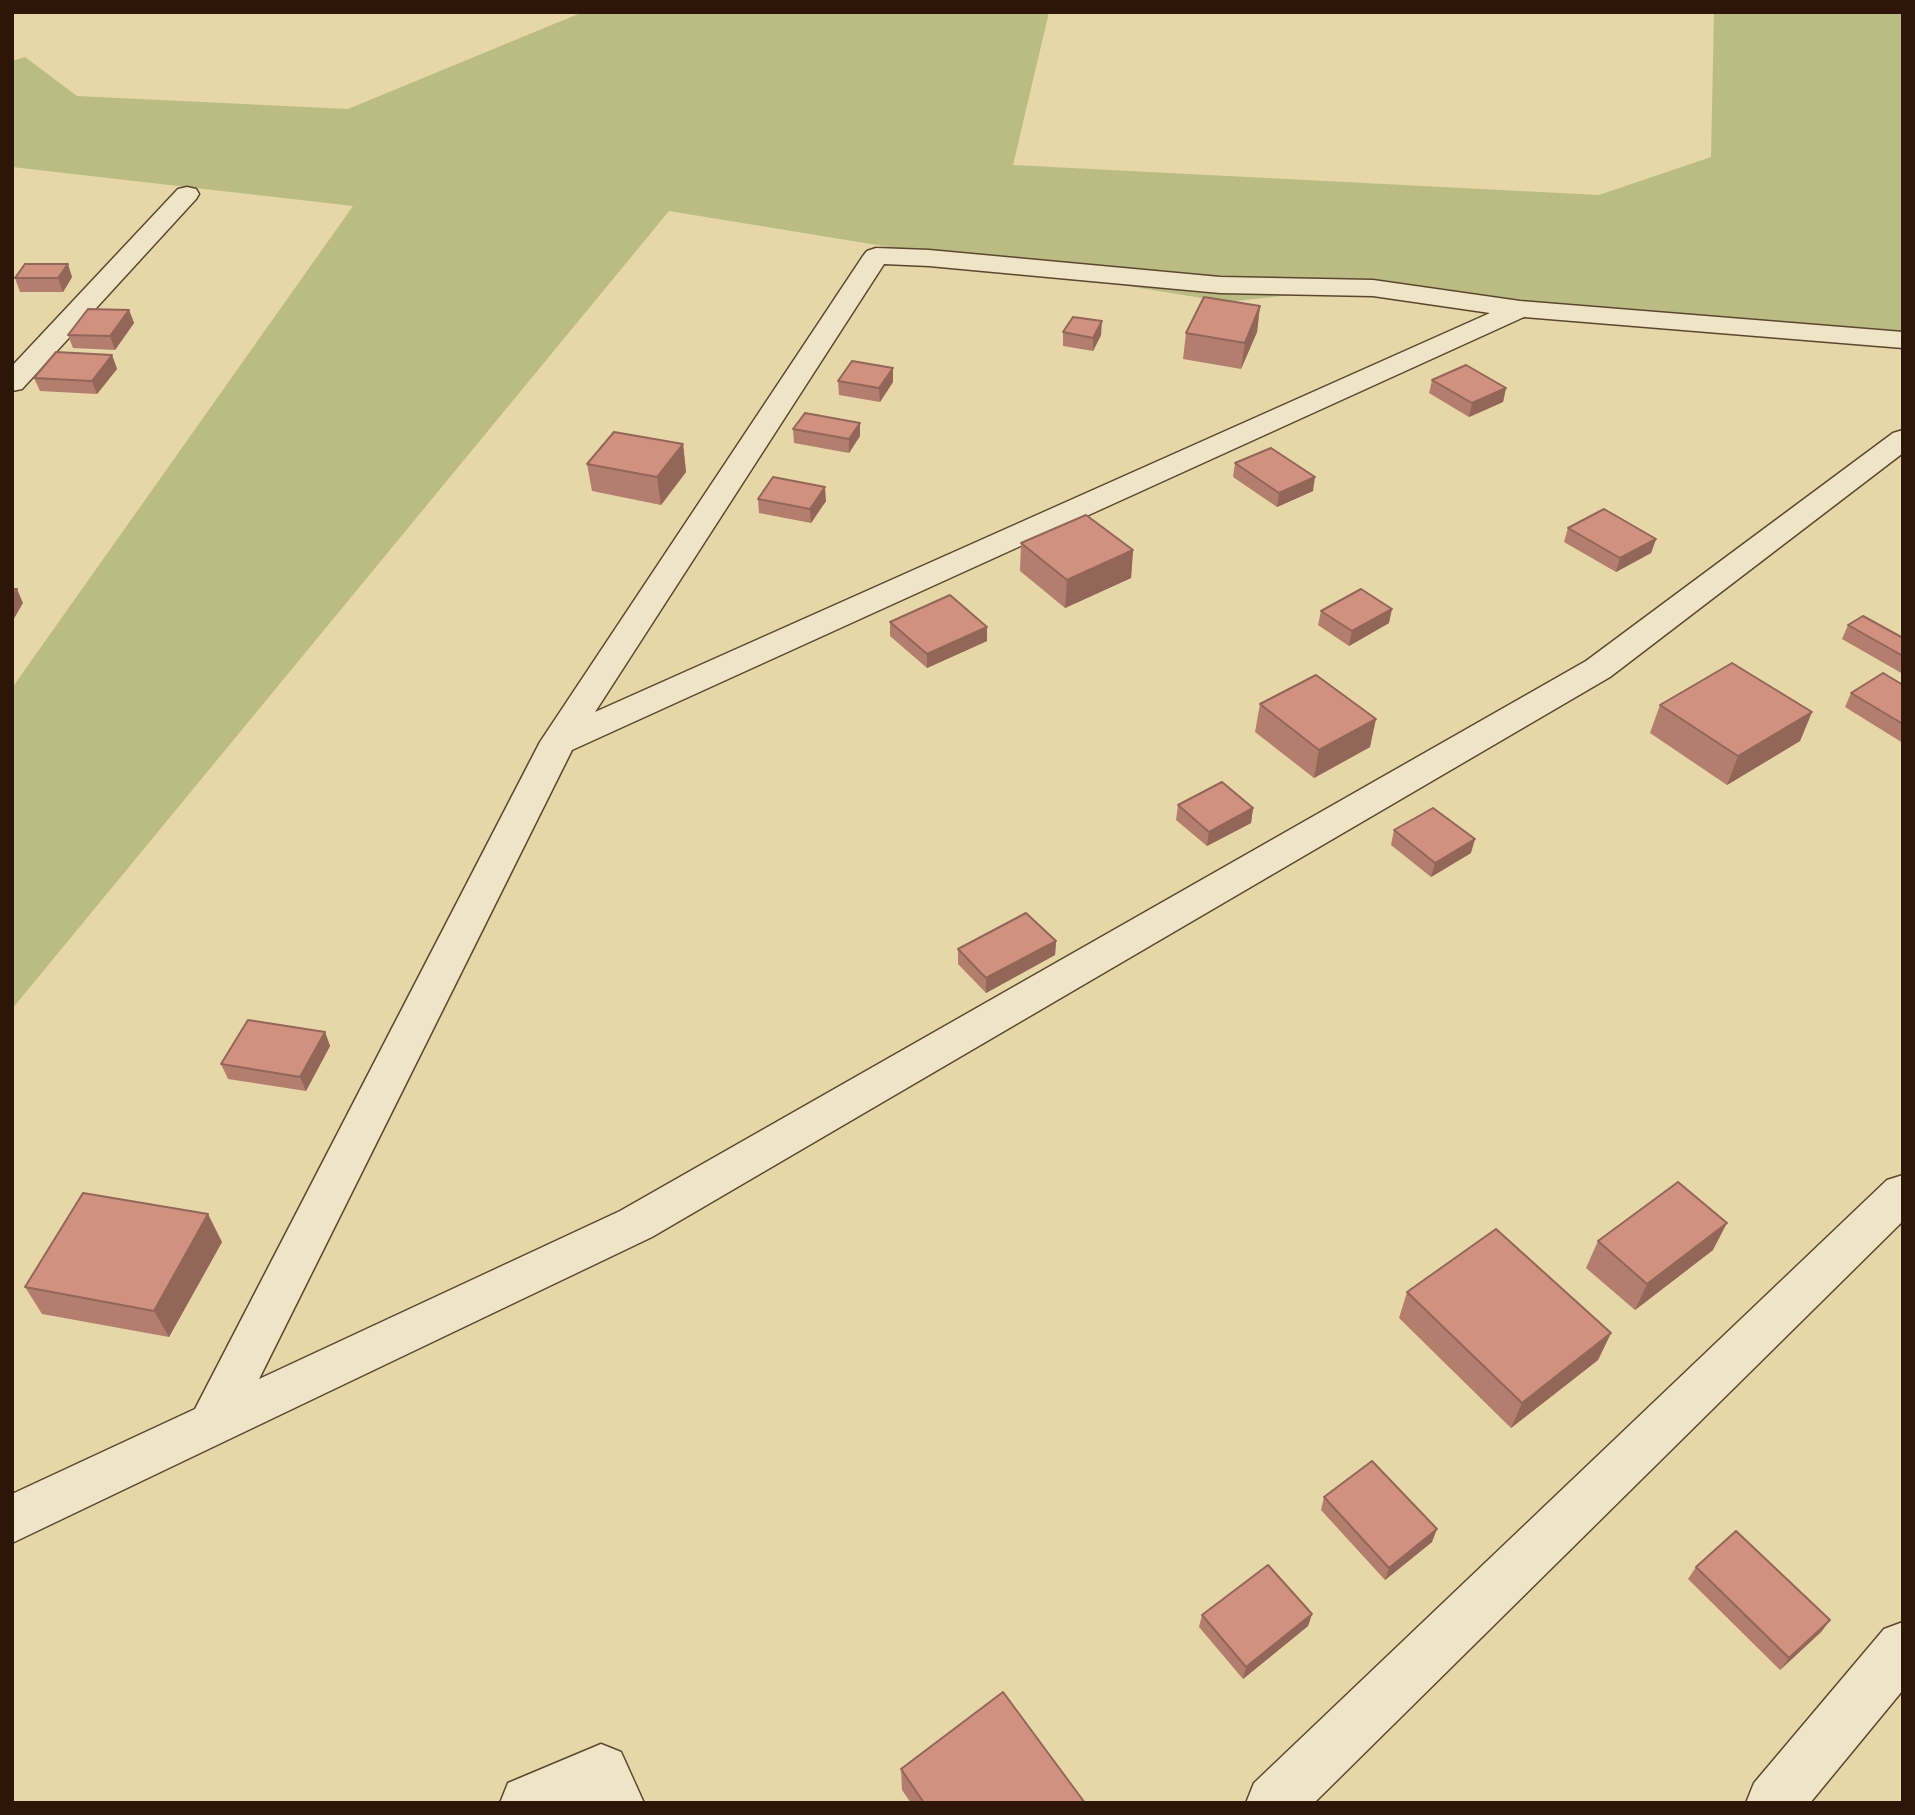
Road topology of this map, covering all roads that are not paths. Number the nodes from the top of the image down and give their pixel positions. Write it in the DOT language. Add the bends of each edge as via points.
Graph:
graph roads {
  1 [pos="187,194"];
  2 [pos="1520,309"];
  3 [pos="1903,340"];
  4 [pos="12,383"];
  5 [pos="1903,439"];
  6 [pos="558,742"];
  7 [pos="1903,1193"];
  8 [pos="211,1426"];
  9 [pos="12,1519"];
  10 [pos="1903,1648"];
  11 [pos="528,1803"];
  12 [pos="616,1803"];
  13 [pos="1273,1803"];
  14 [pos="1774,1803"];
  1 -- 4 [label="street"];
  2 -- 3 [label="street"];
  2 -- 6 [label="street"];
  2 -- 6 [label="street" via="1373,288 1220,285 876,256"];
  5 -- 8 [label="street" via="1598,669 636,1224"];
  6 -- 8 [label="street"];
  7 -- 13 [label="street"];
  8 -- 9 [label="street"];
  10 -- 14 [label="street"];
  11 -- 12 [label="street" via="601,1772"];
}
